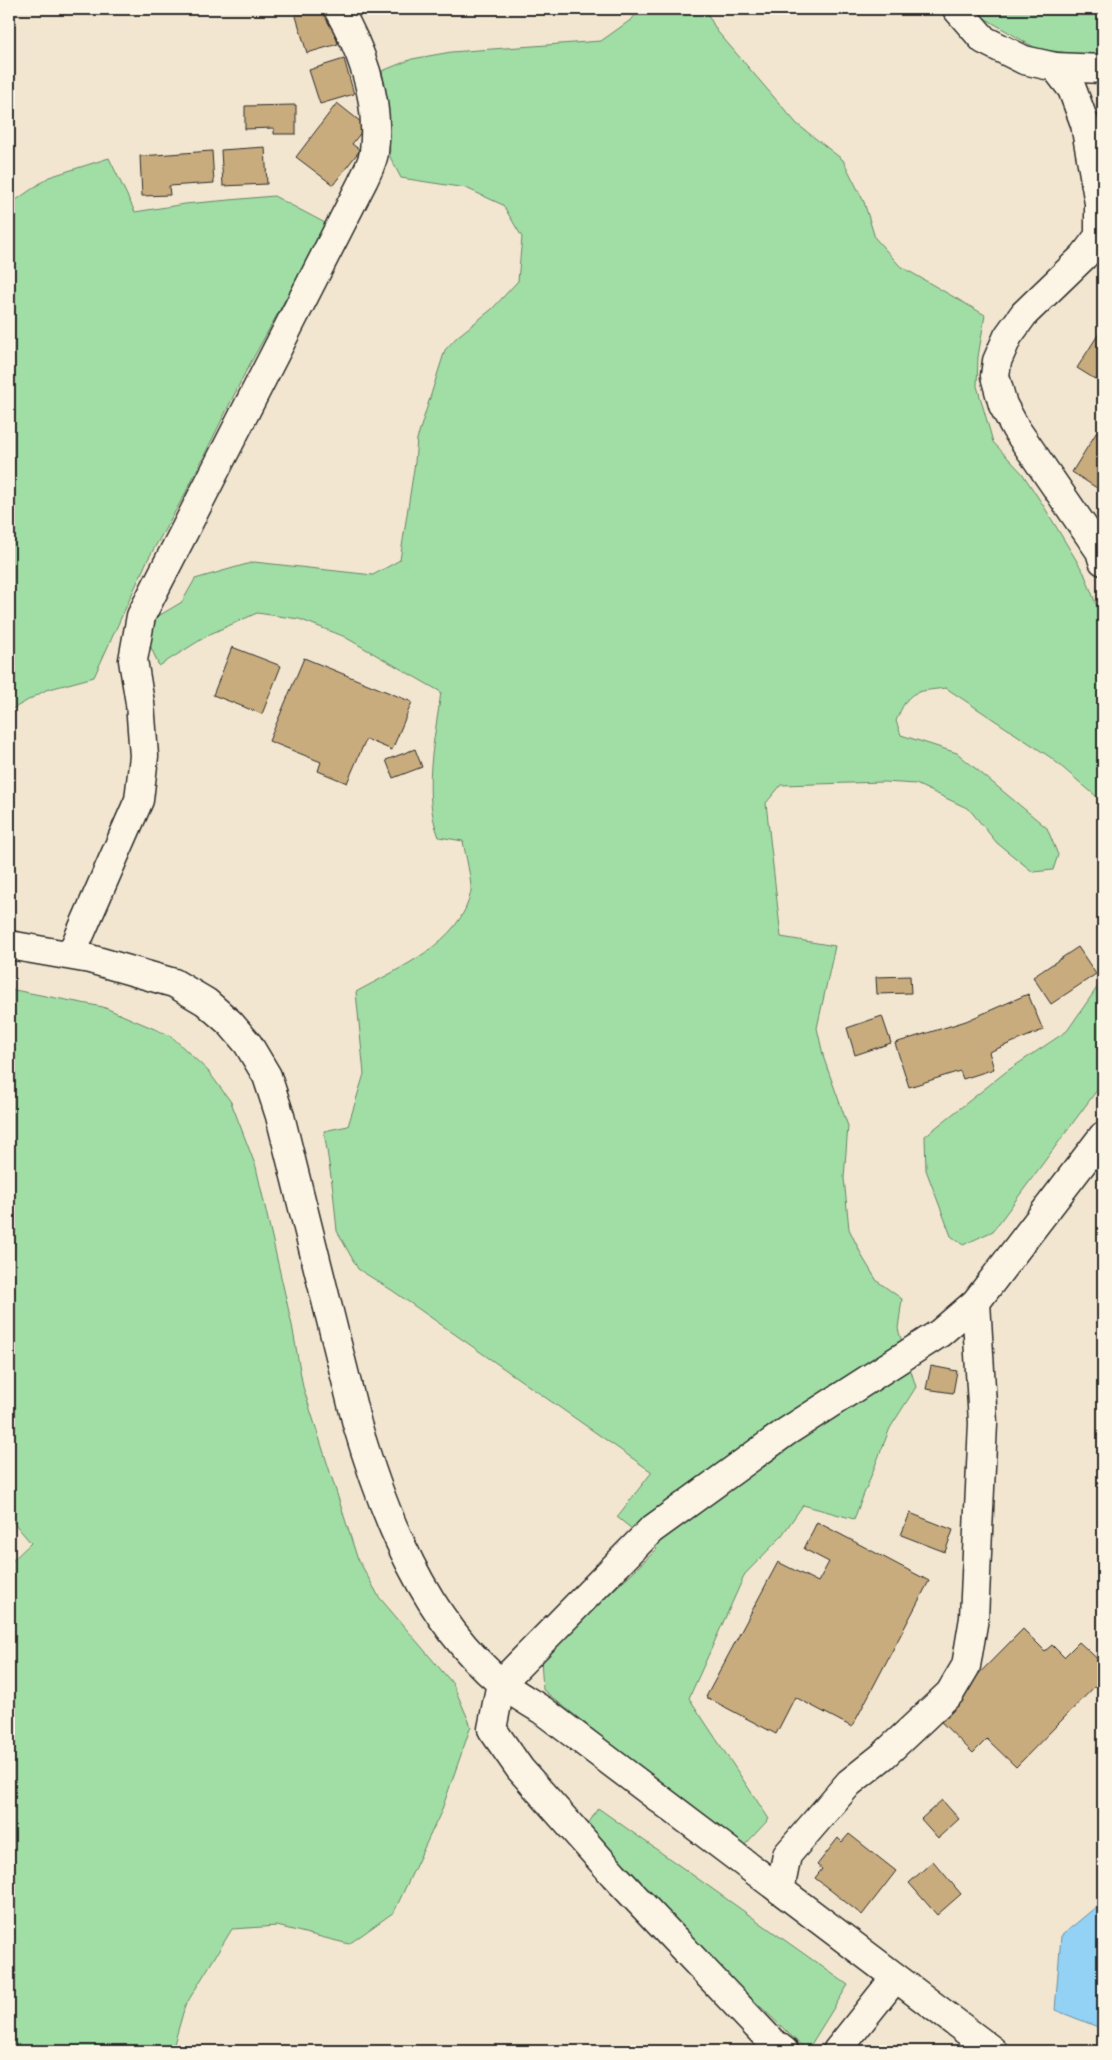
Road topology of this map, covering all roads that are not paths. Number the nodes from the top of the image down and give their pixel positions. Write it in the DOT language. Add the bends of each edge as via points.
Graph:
graph roads {
  1 [pos="338,9"];
  2 [pos="957,9"];
  3 [pos="1055,68"];
  4 [pos="1103,69"];
  5 [pos="1103,561"];
  6 [pos="9,945"];
  7 [pos="71,955"];
  8 [pos="1103,1136"];
  9 [pos="976,1302"];
  10 [pos="501,1683"];
  11 [pos="780,1890"];
  12 [pos="895,1978"];
  13 [pos="784,2051"];
  14 [pos="837,2051"];
  15 [pos="993,2051"];
  1 -- 7 [label="street" via="367,72 374,112 374,154 141,616 133,660 144,756 139,800"];
  2 -- 3 [label="street" via="984,40 1024,60"];
  3 -- 4 [label="street"];
  3 -- 5 [label="street" via="1072,89 1085,124 1099,203 1099,236 1084,256 1024,314 1008,336 997,361 995,376 1003,405 1016,429"];
  6 -- 7 [label="street"];
  7 -- 10 [label="street" via="174,983 206,1002 248,1044 267,1076 372,1472 417,1576 458,1640"];
  8 -- 9 [label="street"];
  9 -- 10 [label="street" via="940,1333 786,1432 652,1530"];
  9 -- 11 [label="street" via="983,1423 974,1618 966,1666 950,1693 850,1783 787,1855"];
  10 -- 11 [label="street" via="542,1710"];
  10 -- 13 [label="street" via="492,1729 520,1769 614,1876 771,2042"];
  11 -- 12 [label="street"];
  12 -- 14 [label="street"];
  12 -- 15 [label="street"];
}
